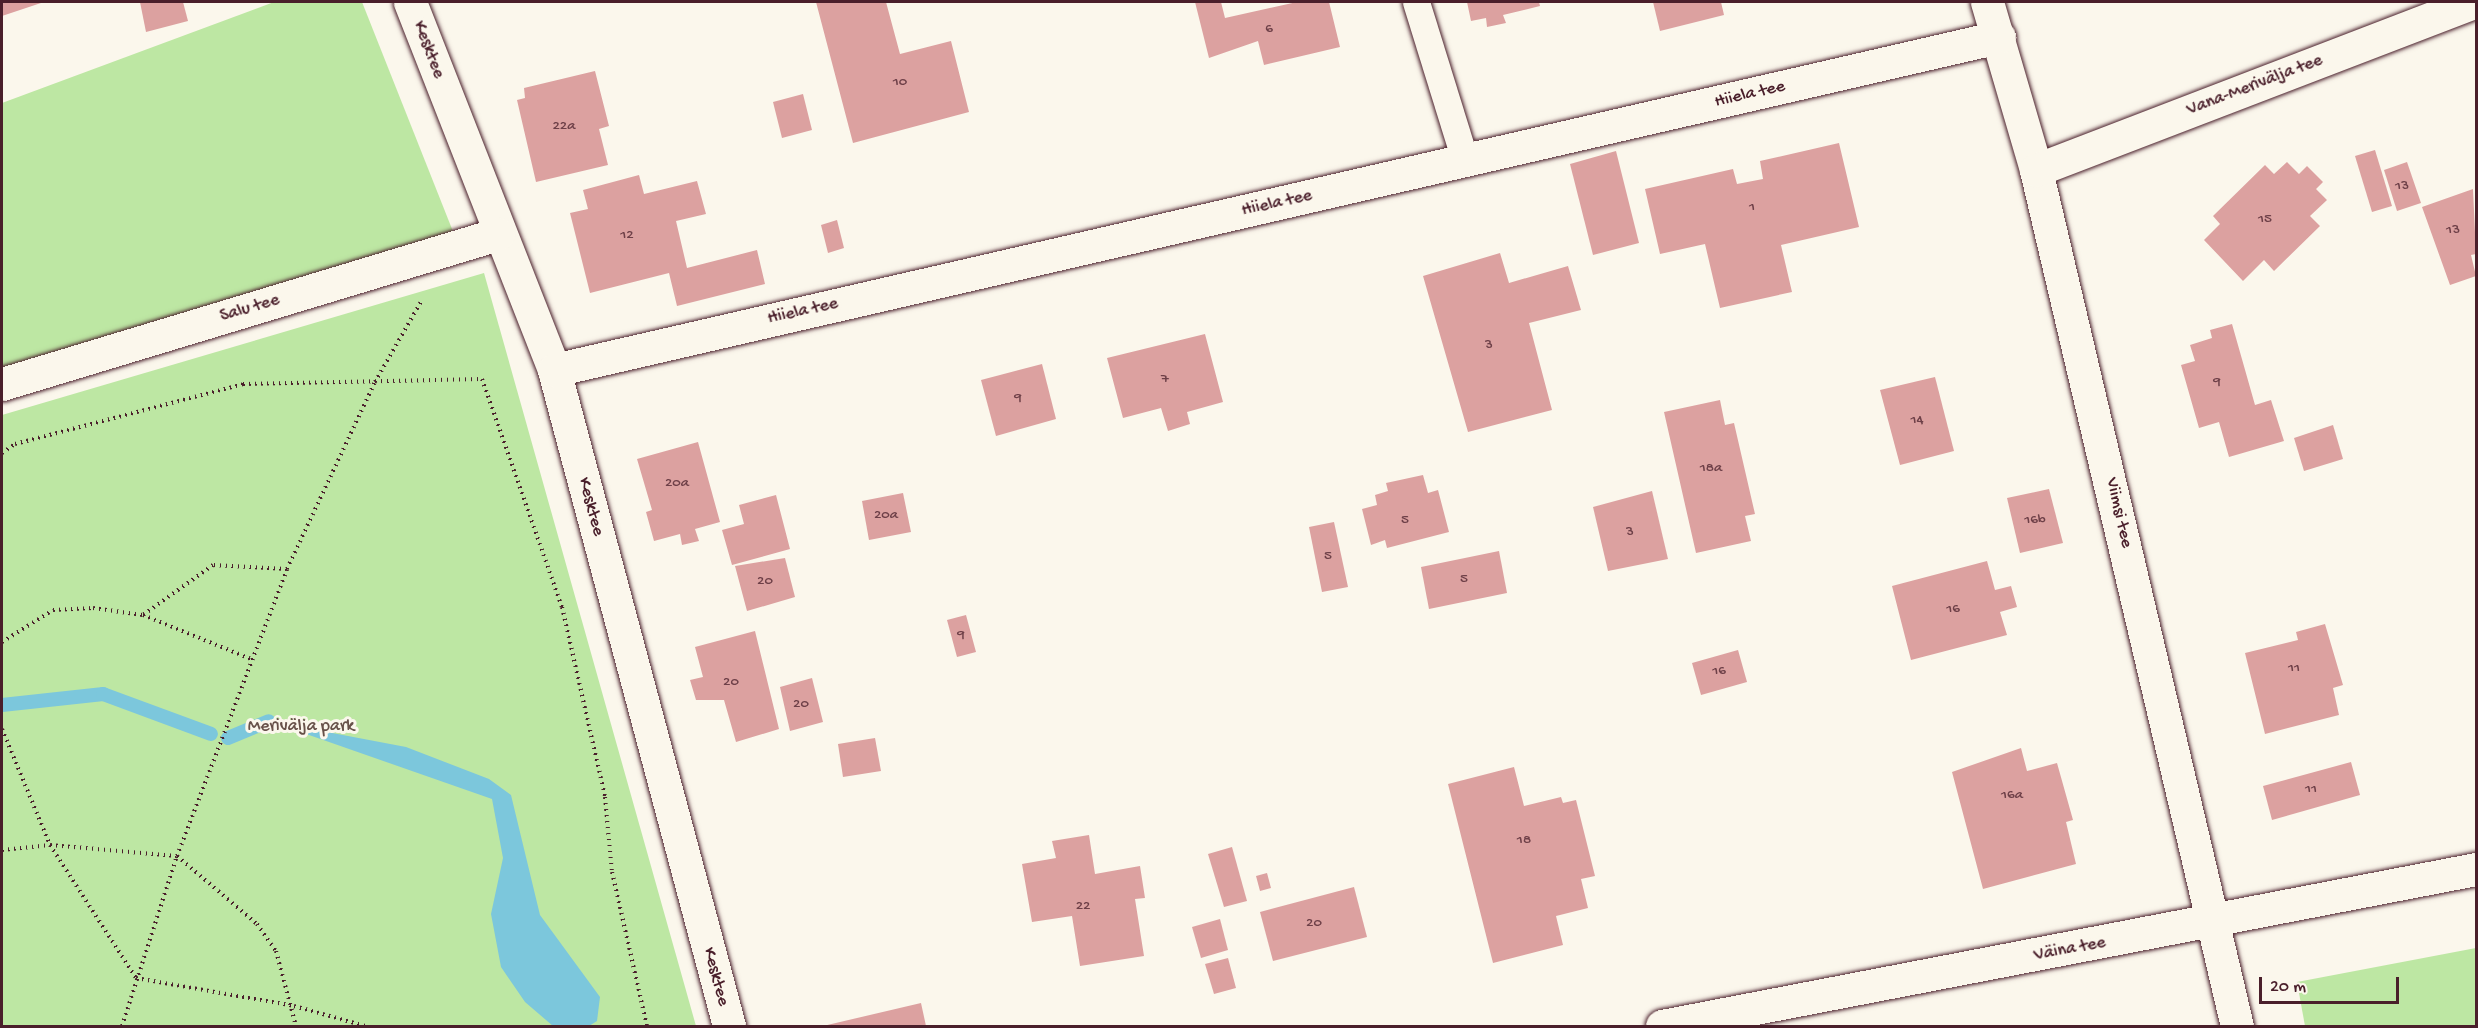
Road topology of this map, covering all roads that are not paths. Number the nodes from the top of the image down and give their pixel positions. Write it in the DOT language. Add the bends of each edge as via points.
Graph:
graph roads {
  1 [pos="410,2"];
  2 [pos="1416,2"];
  3 [pos="1987,2"];
  4 [pos="2474,2"];
  5 [pos="1999,38"];
  6 [pos="1465,160"];
  7 [pos="2036,170"];
  8 [pos="498,234"];
  9 [pos="554,370"];
  10 [pos="2,384"];
  11 [pos="2476,869"];
  12 [pos="2215,922"];
  13 [pos="729,1026"];
  14 [pos="1662,1026"];
  15 [pos="2237,1026"];
  1 -- 8 [label="street, Kesktee"];
  2 -- 6 [label="lane"];
  3 -- 5 [label="street, Viimsi tee"];
  4 -- 7 [label="street, Vana-Merivälja tee"];
  5 -- 6 [label="street, Hiiela tee"];
  5 -- 7 [label="street, Viimsi tee"];
  6 -- 9 [label="street, Hiiela tee"];
  7 -- 12 [label="street, Viimsi tee"];
  8 -- 9 [label="street, Kesktee"];
  8 -- 10 [label="street, Salu tee"];
  9 -- 13 [label="street, Kesktee"];
  11 -- 12 [label="street, Väina tee"];
  12 -- 14 [label="street, Väina tee"];
  12 -- 15 [label="street, Viimsi tee"];
}
